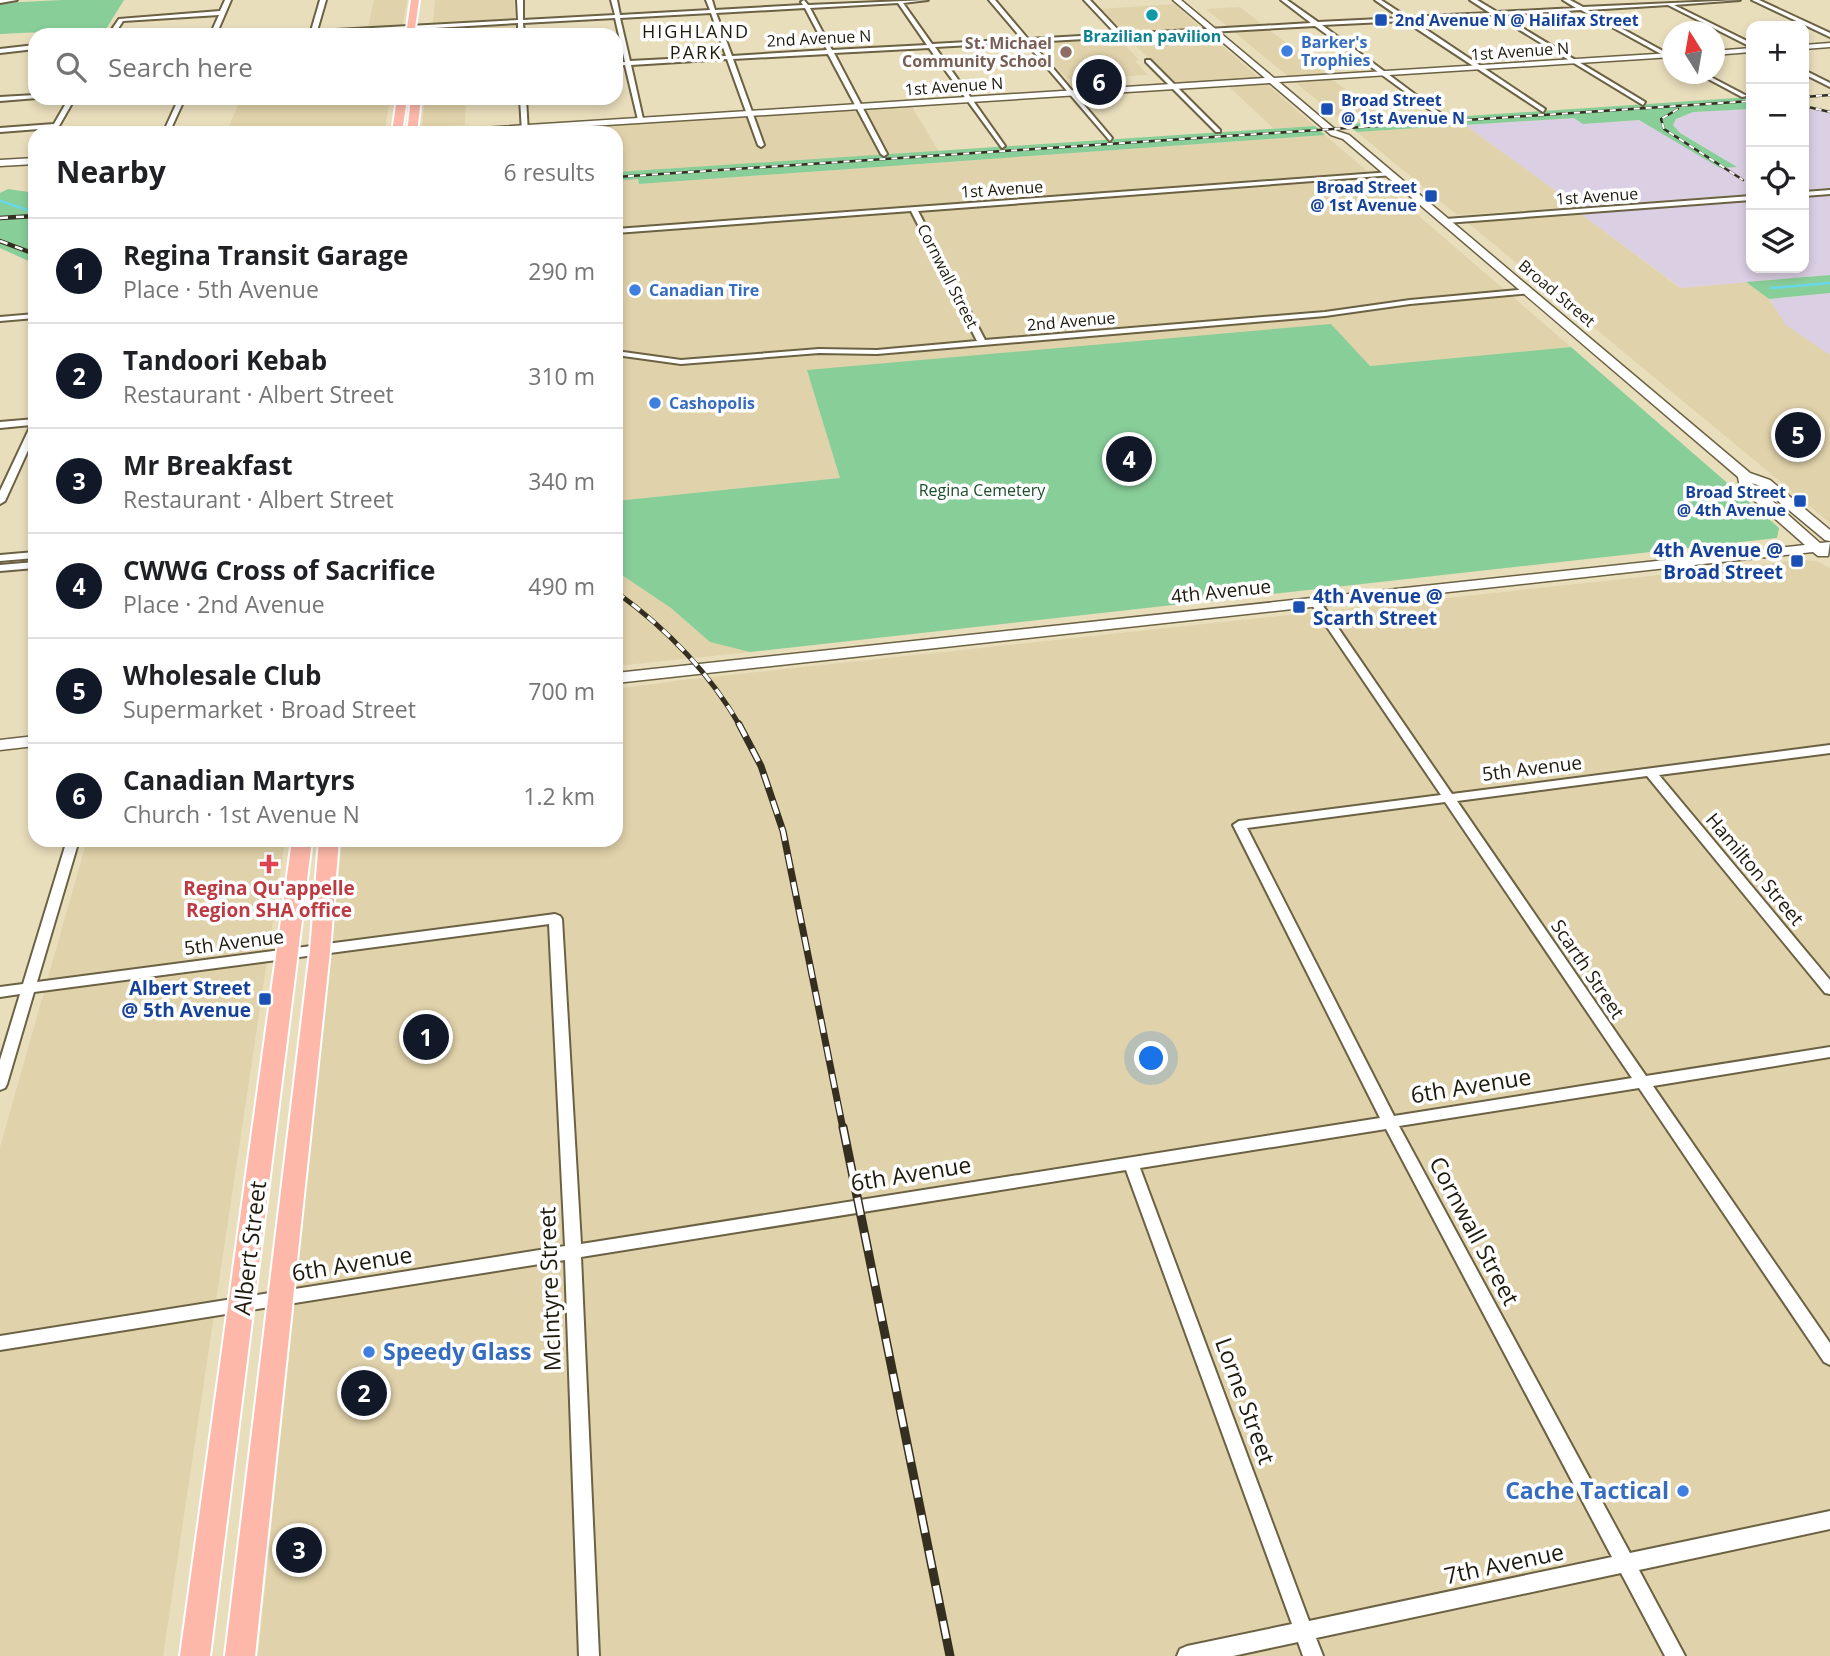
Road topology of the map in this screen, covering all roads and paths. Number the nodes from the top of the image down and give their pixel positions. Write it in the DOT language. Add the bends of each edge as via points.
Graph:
graph roads {
  1 [pos="14,0"];
  2 [pos="228,0"];
  3 [pos="323,0"];
  4 [pos="415,0"];
  5 [pos="520,0"];
  6 [pos="614,0"];
  7 [pos="709,0"];
  8 [pos="925,0"];
  9 [pos="992,0"];
  10 [pos="1087,0"];
  11 [pos="1177,0"];
  12 [pos="1190,0"];
  13 [pos="1284,0"];
  14 [pos="1378,0"];
  15 [pos="1473,0"];
  16 [pos="1566,0"];
  17 [pos="1661,0"];
  18 [pos="1737,0"];
  19 [pos="1755,0"];
  20 [pos="0,1"];
  21 [pos="899,1"];
  22 [pos="805,3"];
  23 [pos="1668,4"];
  24 [pos="1582,9"];
  25 [pos="714,11"];
  26 [pos="221,13"];
  27 [pos="1496,14"];
  28 [pos="618,16"];
  29 [pos="1407,19"];
  30 [pos="121,20"];
  31 [pos="521,21"];
  32 [pos="1317,24"];
  33 [pos="424,27"];
  34 [pos="116,28"];
  35 [pos="216,28"];
  36 [pos="315,28"];
  37 [pos="410,28"];
  38 [pos="521,28"];
  39 [pos="620,28"];
  40 [pos="1225,29"];
  41 [pos="1212,30"];
  42 [pos="1120,35"];
  43 [pos="1830,35"];
  44 [pos="623,40"];
  45 [pos="1026,41"];
  46 [pos="1746,43"];
  47 [pos="930,46"];
  48 [pos="1830,46"];
  49 [pos="1809,47"];
  50 [pos="28,48"];
  51 [pos="1746,50"];
  52 [pos="0,51"];
  53 [pos="1662,51"];
  54 [pos="829,52"];
  55 [pos="1725,52"];
  56 [pos="1662,56"];
  57 [pos="731,58"];
  58 [pos="1148,61"];
  59 [pos="1574,61"];
  60 [pos="623,64"];
  61 [pos="628,64"];
  62 [pos="1480,67"];
  63 [pos="1383,73"];
  64 [pos="1809,74"];
  65 [pos="1284,79"];
  66 [pos="1271,80"];
  67 [pos="1721,84"];
  68 [pos="1830,85"];
  69 [pos="1174,86"];
  70 [pos="1071,93"];
  71 [pos="1744,96"];
  72 [pos="28,97"];
  73 [pos="0,99"];
  74 [pos="967,99"];
  75 [pos="1643,103"];
  76 [pos="68,105"];
  77 [pos="179,105"];
  78 [pos="401,105"];
  79 [pos="415,105"];
  80 [pos="523,105"];
  81 [pos="858,106"];
  82 [pos="1544,110"];
  83 [pos="750,113"];
  84 [pos="1441,116"];
  85 [pos="640,119"];
  86 [pos="55,126"];
  87 [pos="169,126"];
  88 [pos="399,126"];
  89 [pos="413,126"];
  90 [pos="524,126"];
  91 [pos="566,126"];
  92 [pos="0,130"];
  93 [pos="28,130"];
  94 [pos="1218,131"];
  95 [pos="1346,136"];
  96 [pos="1110,139"];
  97 [pos="761,145"];
  98 [pos="1002,146"];
  99 [pos="884,154"];
  100 [pos="28,161"];
  101 [pos="0,163"];
  102 [pos="1391,174"];
  103 [pos="1830,192"];
  104 [pos="1809,194"];
  105 [pos="1746,198"];
  106 [pos="914,210"];
  107 [pos="1446,221"];
  108 [pos="623,231"];
  109 [pos="1528,291"];
  110 [pos="28,316"];
  111 [pos="0,318"];
  112 [pos="982,342"];
  113 [pos="623,354"];
  114 [pos="28,423"];
  115 [pos="0,425"];
  116 [pos="28,439"];
  117 [pos="1745,477"];
  118 [pos="0,501"];
  119 [pos="1830,537"];
  120 [pos="1824,547"];
  121 [pos="28,556"];
  122 [pos="0,558"];
  123 [pos="1830,559"];
  124 [pos="28,566"];
  125 [pos="0,568"];
  126 [pos="1315,601"];
  127 [pos="623,677"];
  128 [pos="28,742"];
  129 [pos="0,745"];
  130 [pos="1830,749"];
  131 [pos="1651,773"];
  132 [pos="1450,798"];
  133 [pos="1239,825"];
  134 [pos="71,847"];
  135 [pos="301,847"];
  136 [pos="329,847"];
  137 [pos="555,919"];
  138 [pos="320,951"];
  139 [pos="288,955"];
  140 [pos="28,989"];
  141 [pos="1830,989"];
  142 [pos="0,992"];
  143 [pos="1830,1052"];
  144 [pos="1640,1082"];
  145 [pos="0,1084"];
  146 [pos="1389,1122"];
  147 [pos="1131,1163"];
  148 [pos="573,1252"];
  149 [pos="280,1298"];
  150 [pos="243,1304"];
  151 [pos="0,1343"];
  152 [pos="1830,1357"];
  153 [pos="1830,1520"];
  154 [pos="1626,1563"];
  155 [pos="1304,1631"];
  156 [pos="195,1656"];
  157 [pos="240,1656"];
  158 [pos="589,1656"];
  159 [pos="1187,1656"];
  160 [pos="1313,1656"];
  161 [pos="1675,1656"];
  1 -- 20 [label="street"];
  2 -- 26 [label="street"];
  3 -- 36 [label="street"];
  4 -- 37 [label="main road"];
  5 -- 31 [label="street"];
  6 -- 28 [label="street"];
  7 -- 25 [label="street"];
  8 -- 21 [label="street"];
  9 -- 45 [label="street"];
  10 -- 42 [label="street"];
  11 -- 41 [label="main road, Broad Street"];
  12 -- 40 [label="main road, Broad Street"];
  13 -- 32 [label="street"];
  14 -- 29 [label="street"];
  15 -- 27 [label="street"];
  16 -- 24 [label="street"];
  17 -- 23 [label="street"];
  18 -- 23 [label="street, 2nd Avenue N"];
  19 -- 43 [label="street"];
  21 -- 22 [label="street"];
  21 -- 47 [label="street"];
  22 -- 25 [label="street"];
  22 -- 54 [label="street"];
  23 -- 24 [label="street, 2nd Avenue N"];
  23 -- 46 [label="street"];
  24 -- 27 [label="street, 2nd Avenue N"];
  24 -- 53 [label="street"];
  25 -- 28 [label="street"];
  25 -- 57 [label="street"];
  26 -- 30 [label="street"];
  26 -- 35 [label="street"];
  27 -- 29 [label="street, 2nd Avenue N"];
  27 -- 59 [label="street"];
  28 -- 31 [label="street"];
  28 -- 39 [label="street"];
  29 -- 32 [label="street, 2nd Avenue N"];
  29 -- 62 [label="street"];
  30 -- 34 [label="street"];
  31 -- 33 [label="street"];
  31 -- 38 [label="street"];
  32 -- 40 [label="street, 2nd Avenue N"];
  32 -- 63 [label="street"];
  40 -- 41 [label="street, 2nd Avenue N"];
  40 -- 65 [label="main road, Broad Street"];
  41 -- 42 [label="street, 2nd Avenue N"];
  41 -- 66 [label="main road, Broad Street"];
  42 -- 45 [label="street, 2nd Avenue N"];
  44 -- 61 [label="street"];
  45 -- 47 [label="street, 2nd Avenue N"];
  45 -- 70 [label="street"];
  47 -- 54 [label="street, 2nd Avenue N"];
  47 -- 74 [label="street"];
  48 -- 49 [label="main road"];
  50 -- 52 [label="street"];
  51 -- 55 [label="main road"];
  54 -- 57 [label="street, 2nd Avenue N"];
  54 -- 81 [label="street"];
  56 -- 59 [label="main road, 1st Avenue N"];
  57 -- 61 [label="street, 2nd Avenue N"];
  57 -- 83 [label="street"];
  58 -- 69 [label="street"];
  59 -- 62 [label="main road, 1st Avenue N"];
  59 -- 75 [label="street"];
  60 -- 61 [label="street, 2nd Avenue N"];
  61 -- 85 [label="street"];
  62 -- 63 [label="main road, 1st Avenue N"];
  62 -- 82 [label="street"];
  63 -- 65 [label="main road, 1st Avenue N"];
  63 -- 84 [label="street"];
  64 -- 68 [label="street"];
  65 -- 66 [label="main road, 1st Avenue N"];
  65 -- 95 [label="main road, Broad Street" via="1349,132"];
  66 -- 69 [label="main road, 1st Avenue N"];
  66 -- 95 [label="main road, Broad Street" via="1334,133"];
  67 -- 71 [label="street"];
  69 -- 70 [label="main road, 1st Avenue N"];
  69 -- 94 [label="street"];
  70 -- 74 [label="main road, 1st Avenue N"];
  70 -- 96 [label="street"];
  72 -- 73 [label="street"];
  74 -- 81 [label="main road, 1st Avenue N"];
  74 -- 98 [label="street"];
  76 -- 86 [label="street"];
  77 -- 87 [label="street"];
  78 -- 88 [label="main road"];
  79 -- 89 [label="main road"];
  80 -- 90 [label="street"];
  81 -- 83 [label="main road, 1st Avenue N"];
  81 -- 99 [label="street"];
  83 -- 85 [label="main road, 1st Avenue N"];
  83 -- 97 [label="street"];
  85 -- 91 [label="main road, 1st Avenue N"];
  92 -- 93 [label="street"];
  95 -- 102 [label="main road, Broad Street"];
  100 -- 101 [label="main road"];
  102 -- 106 [label="street, 1st Avenue"];
  102 -- 107 [label="main road, Broad Street"];
  103 -- 104 [label="street"];
  105 -- 107 [label="street, 1st Avenue"];
  106 -- 108 [label="street, 1st Avenue"];
  106 -- 112 [label="street, Cornwall Street"];
  107 -- 109 [label="main road, Broad Street"];
  109 -- 112 [label="street, 2nd Avenue" via="1325,314"];
  109 -- 117 [label="main road, Broad Street"];
  110 -- 111 [label="street"];
  112 -- 113 [label="street, 2nd Avenue" via="681,362"];
  114 -- 115 [label="street"];
  116 -- 118 [label="street"];
  117 -- 119 [label="main road, Broad Street" via="1765,483"];
  117 -- 120 [label="main road, Broad Street" via="1745,485"];
  120 -- 123 [label="main road, Broad Street"];
  120 -- 126 [label="main road, 4th Avenue"];
  121 -- 122 [label="street"];
  124 -- 125 [label="street"];
  126 -- 127 [label="main road, 4th Avenue"];
  126 -- 132 [label="street, Scarth Street"];
  128 -- 129 [label="main road"];
  130 -- 131 [label="street, 5th Avenue"];
  131 -- 132 [label="street, 5th Avenue"];
  131 -- 141 [label="street, Hamilton Street"];
  132 -- 133 [label="street, 5th Avenue"];
  132 -- 144 [label="street, Scarth Street"];
  133 -- 146 [label="street, Cornwall Street"];
  134 -- 140 [label="street"];
  135 -- 139 [label="main road, Albert Street"];
  136 -- 138 [label="main road, Albert Street"];
  137 -- 138 [label="street, 5th Avenue"];
  137 -- 148 [label="street, McIntyre Street"];
  138 -- 139 [label="street, 5th Avenue"];
  138 -- 149 [label="main road, Albert Street"];
  139 -- 140 [label="street, 5th Avenue"];
  139 -- 150 [label="main road, Albert Street"];
  140 -- 142 [label="street, 5th Avenue"];
  140 -- 145 [label="street"];
  143 -- 144 [label="street, 6th Avenue"];
  144 -- 146 [label="street, 6th Avenue"];
  144 -- 152 [label="street, Scarth Street"];
  146 -- 147 [label="street, 6th Avenue"];
  146 -- 154 [label="street, Cornwall Street"];
  147 -- 148 [label="street, 6th Avenue"];
  147 -- 155 [label="street, Lorne Street"];
  148 -- 149 [label="street, 6th Avenue"];
  148 -- 158 [label="street, McIntyre Street"];
  149 -- 150 [label="street, 6th Avenue"];
  149 -- 157 [label="main road, Albert Street"];
  150 -- 151 [label="street, 6th Avenue"];
  150 -- 156 [label="main road, Albert Street"];
  153 -- 154 [label="street, 7th Avenue"];
  154 -- 155 [label="street, 7th Avenue"];
  154 -- 161 [label="street, Cornwall Street"];
  155 -- 159 [label="street, 7th Avenue"];
  155 -- 160 [label="street, Lorne Street"];
}
